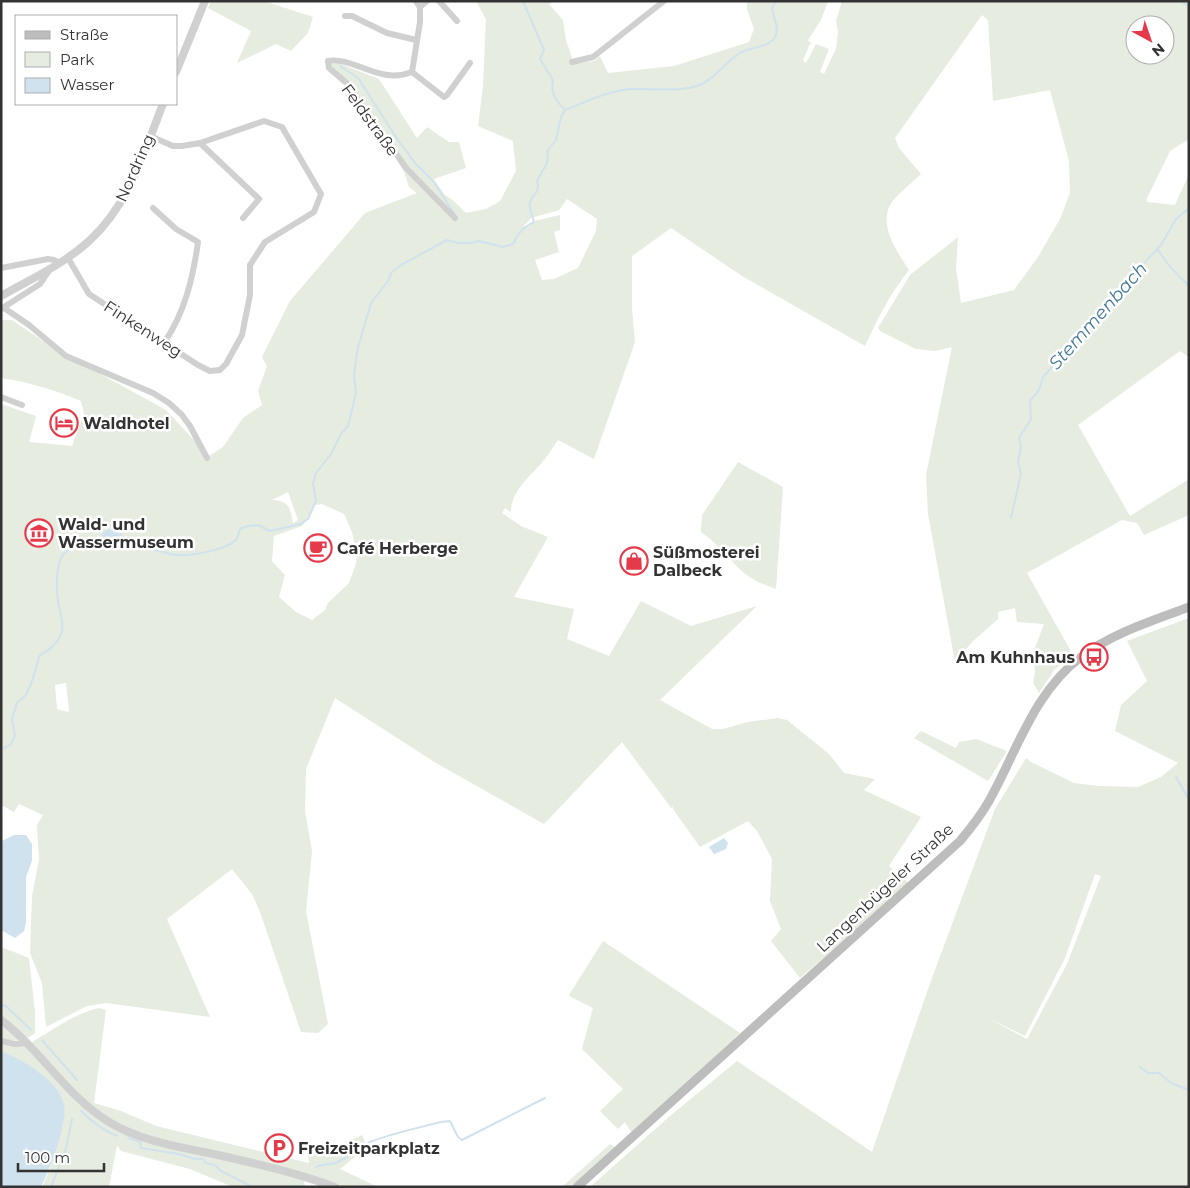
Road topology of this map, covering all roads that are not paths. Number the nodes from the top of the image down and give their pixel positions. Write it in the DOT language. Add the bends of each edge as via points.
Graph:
graph roads {
  1 [pos="205,1"];
  2 [pos="428,1"];
  3 [pos="439,1"];
  4 [pos="664,1"];
  5 [pos="418,4"];
  6 [pos="345,16"];
  7 [pos="457,21"];
  8 [pos="416,40"];
  9 [pos="572,62"];
  10 [pos="470,63"];
  11 [pos="178,67"];
  12 [pos="412,72"];
  13 [pos="163,105"];
  14 [pos="150,136"];
  15 [pos="200,143"];
  16 [pos="153,208"];
  17 [pos="243,218"];
  18 [pos="455,218"];
  19 [pos="68,258"];
  20 [pos="60,263"];
  21 [pos="1,268"];
  22 [pos="51,268"];
  23 [pos="1,296"];
  24 [pos="3,308"];
  25 [pos="164,343"];
  26 [pos="1,397"];
  27 [pos="22,405"];
  28 [pos="206,458"];
  29 [pos="1189,607"];
  30 [pos="1,1020"];
  31 [pos="4,1042"];
  32 [pos="27,1043"];
  33 [pos="336,1187"];
  34 [pos="577,1187"];
  1 -- 11 [label="street"];
  2 -- 5 [label="street"];
  3 -- 7 [label="street"];
  4 -- 9 [label="street" via="593,57"];
  5 -- 8 [label="street" via="420,22"];
  6 -- 8 [label="street" via="352,16 387,34"];
  8 -- 12 [label="street"];
  10 -- 12 [label="street" via="444,97"];
  12 -- 18 [label="street, Feldstraße" via="402,76 377,74 336,60 328,61 329,68 350,86 407,169"];
  13 -- 14 [label="street, Nordring"];
  14 -- 15 [label="street" via="174,146"];
  14 -- 19 [label="street, Nordring" via="120,205 97,234"];
  15 -- 17 [label="street" via="259,199"];
  15 -- 25 [label="street, Finkenweg" via="264,121 282,128 321,194 314,212 265,242 250,265 250,295 242,335 220,370 210,371"];
  16 -- 25 [label="street" via="176,229 198,242 181,314"];
  19 -- 20 [label="street, Nordring"];
  19 -- 25 [label="street, Finkenweg" via="89,294"];
  20 -- 21 [label="street" via="48,259"];
  20 -- 22 [label="street, Nordring"];
  22 -- 23 [label="street, Nordring"];
  22 -- 24 [label="street" via="40,284"];
  24 -- 28 [label="street" via="66,356 169,403 190,426"];
  26 -- 27 [label="street"];
  29 -- 34 [label="main road, Langenbügeler Straße" via="1122,633 1080,657 1057,679 1036,710 989,801 960,841"];
  30 -- 32 [label="street"];
  31 -- 32 [label="street"];
  32 -- 33 [label="street" via="79,1098 100,1116 125,1130 162,1143 276,1168"];
}
